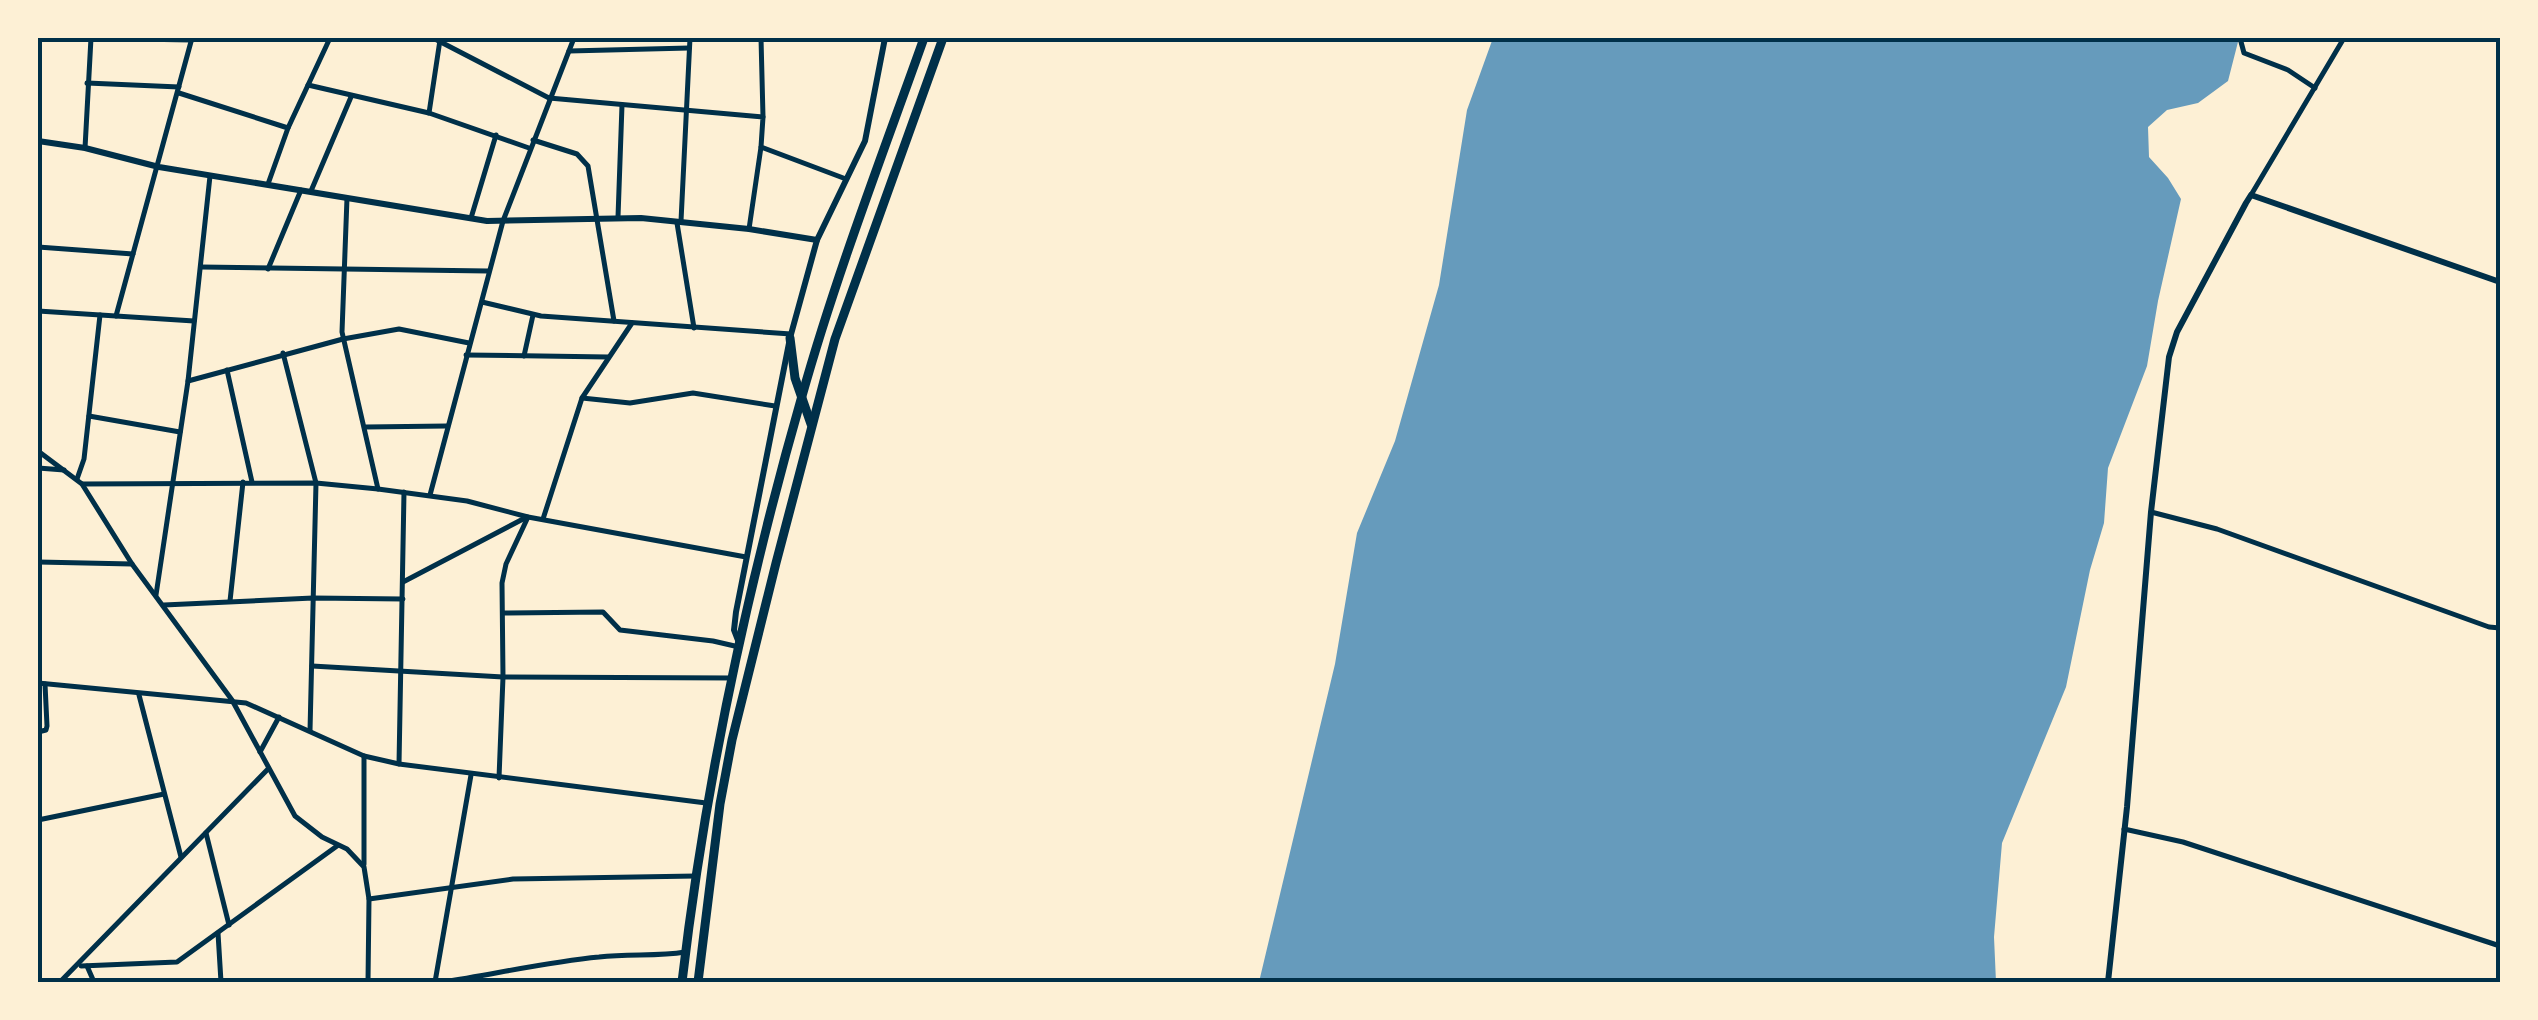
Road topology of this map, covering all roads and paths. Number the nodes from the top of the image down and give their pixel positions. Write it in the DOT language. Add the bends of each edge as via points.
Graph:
graph roads {
  1 [pos="81,38"];
  2 [pos="91,38"];
  3 [pos="128,38"];
  4 [pos="200,38"];
  5 [pos="330,38"];
  6 [pos="574,38"];
  7 [pos="690,38"];
  8 [pos="761,38"];
  9 [pos="885,38"];
  10 [pos="924,38"];
  11 [pos="943,38"];
  12 [pos="2240,38"];
  13 [pos="2344,38"];
  14 [pos="191,39"];
  15 [pos="437,39"];
  16 [pos="690,48"];
  17 [pos="569,51"];
  18 [pos="87,84"];
  19 [pos="308,85"];
  20 [pos="2315,88"];
  21 [pos="179,90"];
  22 [pos="352,96"];
  23 [pos="549,98"];
  24 [pos="622,106"];
  25 [pos="685,110"];
  26 [pos="428,113"];
  27 [pos="763,117"];
  28 [pos="288,128"];
  29 [pos="496,135"];
  30 [pos="533,140"];
  31 [pos="38,141"];
  32 [pos="761,146"];
  33 [pos="85,148"];
  34 [pos="529,148"];
  35 [pos="159,167"];
  36 [pos="211,174"];
  37 [pos="846,180"];
  38 [pos="268,184"];
  39 [pos="301,190"];
  40 [pos="311,191"];
  41 [pos="2252,195"];
  42 [pos="347,198"];
  43 [pos="472,218"];
  44 [pos="596,218"];
  45 [pos="618,218"];
  46 [pos="679,221"];
  47 [pos="503,222"];
  48 [pos="749,229"];
  49 [pos="817,240"];
  50 [pos="38,247"];
  51 [pos="133,254"];
  52 [pos="201,268"];
  53 [pos="268,269"];
  54 [pos="344,269"];
  55 [pos="488,271"];
  56 [pos="2500,282"];
  57 [pos="482,302"];
  58 [pos="38,311"];
  59 [pos="100,315"];
  60 [pos="532,315"];
  61 [pos="116,316"];
  62 [pos="195,321"];
  63 [pos="614,322"];
  64 [pos="633,322"];
  65 [pos="694,328"];
  66 [pos="790,336"];
  67 [pos="342,338"];
  68 [pos="470,344"];
  69 [pos="283,353"];
  70 [pos="466,355"];
  71 [pos="524,356"];
  72 [pos="609,357"];
  73 [pos="227,370"];
  74 [pos="188,380"];
  75 [pos="801,396"];
  76 [pos="582,398"];
  77 [pos="776,406"];
  78 [pos="89,416"];
  79 [pos="447,426"];
  80 [pos="366,427"];
  81 [pos="812,427"];
  82 [pos="180,432"];
  83 [pos="38,450"];
  84 [pos="38,468"];
  85 [pos="67,470"];
  86 [pos="80,482"];
  87 [pos="242,482"];
  88 [pos="252,482"];
  89 [pos="173,483"];
  90 [pos="316,483"];
  91 [pos="378,489"];
  92 [pos="404,492"];
  93 [pos="430,495"];
  94 [pos="2152,512"];
  95 [pos="528,516"];
  96 [pos="542,518"];
  97 [pos="746,556"];
  98 [pos="38,562"];
  99 [pos="132,564"];
  100 [pos="404,582"];
  101 [pos="156,595"];
  102 [pos="313,598"];
  103 [pos="403,599"];
  104 [pos="230,601"];
  105 [pos="164,604"];
  106 [pos="503,613"];
  107 [pos="2500,628"];
  108 [pos="740,646"];
  109 [pos="312,666"];
  110 [pos="401,671"];
  111 [pos="503,677"];
  112 [pos="733,678"];
  113 [pos="41,684"];
  114 [pos="139,695"];
  115 [pos="232,700"];
  116 [pos="280,717"];
  117 [pos="38,732"];
  118 [pos="310,732"];
  119 [pos="260,752"];
  120 [pos="364,756"];
  121 [pos="399,764"];
  122 [pos="268,769"];
  123 [pos="470,775"];
  124 [pos="499,779"];
  125 [pos="164,794"];
  126 [pos="706,803"];
  127 [pos="38,820"];
  128 [pos="2124,829"];
  129 [pos="206,833"];
  130 [pos="337,846"];
  131 [pos="181,857"];
  132 [pos="364,867"];
  133 [pos="696,876"];
  134 [pos="453,886"];
  135 [pos="368,899"];
  136 [pos="229,925"];
  137 [pos="218,933"];
  138 [pos="2500,946"];
  139 [pos="685,952"];
  140 [pos="78,966"];
  141 [pos="87,966"];
  142 [pos="60,982"];
  143 [pos="94,982"];
  144 [pos="221,982"];
  145 [pos="368,982"];
  146 [pos="435,982"];
  147 [pos="443,982"];
  148 [pos="682,982"];
  149 [pos="698,982"];
  150 [pos="2108,982"];
  1 -- 2 [label="street"];
  2 -- 3 [label="street"];
  2 -- 18 [label="street"];
  3 -- 14 [label="street"];
  4 -- 14 [label="street"];
  5 -- 19 [label="street"];
  6 -- 17 [label="street"];
  7 -- 16 [label="street"];
  8 -- 27 [label="street"];
  9 -- 37 [label="street" via="865,142"];
  10 -- 75 [label="main road"];
  11 -- 81 [label="main road" via="862,257"];
  12 -- 20 [label="street" via="2244,53"];
  13 -- 20 [label="street"];
  14 -- 21 [label="street"];
  15 -- 23 [label="street"];
  15 -- 26 [label="street"];
  16 -- 17 [label="street"];
  16 -- 25 [label="street"];
  17 -- 23 [label="street"];
  18 -- 21 [label="street"];
  18 -- 33 [label="street"];
  19 -- 22 [label="street"];
  19 -- 28 [label="street"];
  20 -- 41 [label="street"];
  21 -- 28 [label="street"];
  21 -- 35 [label="street"];
  22 -- 26 [label="street"];
  22 -- 40 [label="street"];
  23 -- 24 [label="street"];
  23 -- 30 [label="street"];
  24 -- 25 [label="street"];
  24 -- 45 [label="street"];
  25 -- 27 [label="street"];
  25 -- 46 [label="street"];
  26 -- 29 [label="street"];
  27 -- 32 [label="street"];
  28 -- 38 [label="street"];
  29 -- 34 [label="street"];
  29 -- 43 [label="street"];
  30 -- 34 [label="street"];
  30 -- 44 [label="street" via="584,160"];
  31 -- 33 [label="street"];
  32 -- 37 [label="street"];
  32 -- 48 [label="street"];
  33 -- 35 [label="street"];
  34 -- 47 [label="street"];
  35 -- 36 [label="street"];
  35 -- 51 [label="street"];
  36 -- 38 [label="street"];
  36 -- 52 [label="street"];
  37 -- 49 [label="street"];
  38 -- 39 [label="street"];
  39 -- 40 [label="street"];
  39 -- 53 [label="street"];
  40 -- 42 [label="street"];
  41 -- 56 [label="street"];
  41 -- 94 [label="street" via="2173,342"];
  42 -- 43 [label="street"];
  42 -- 54 [label="street"];
  43 -- 47 [label="street"];
  44 -- 45 [label="street"];
  44 -- 47 [label="street"];
  44 -- 63 [label="street"];
  45 -- 46 [label="street"];
  46 -- 48 [label="street"];
  46 -- 65 [label="street"];
  47 -- 55 [label="street"];
  48 -- 49 [label="street"];
  49 -- 66 [label="street"];
  50 -- 51 [label="street"];
  51 -- 61 [label="street"];
  52 -- 53 [label="street"];
  52 -- 62 [label="street"];
  53 -- 54 [label="street"];
  54 -- 55 [label="street"];
  54 -- 67 [label="street"];
  55 -- 57 [label="street"];
  57 -- 60 [label="street"];
  57 -- 68 [label="street"];
  58 -- 59 [label="street"];
  59 -- 61 [label="street"];
  59 -- 78 [label="street"];
  60 -- 63 [label="street"];
  60 -- 71 [label="street"];
  61 -- 62 [label="street"];
  62 -- 74 [label="street"];
  63 -- 64 [label="street"];
  64 -- 65 [label="street"];
  64 -- 72 [label="street"];
  65 -- 66 [label="street"];
  66 -- 75 [label="main road"];
  66 -- 77 [label="street"];
  67 -- 68 [label="street" via="405,330"];
  67 -- 69 [label="street"];
  67 -- 80 [label="street"];
  68 -- 70 [label="street"];
  69 -- 73 [label="street"];
  69 -- 90 [label="street"];
  70 -- 71 [label="street"];
  70 -- 79 [label="street"];
  71 -- 72 [label="street"];
  72 -- 76 [label="street"];
  73 -- 74 [label="street"];
  73 -- 88 [label="street"];
  74 -- 82 [label="street"];
  75 -- 81 [label="main road"];
  75 -- 108 [label="main road"];
  76 -- 77 [label="street" via="630,403 693,393"];
  76 -- 96 [label="street"];
  77 -- 97 [label="street"];
  78 -- 82 [label="street"];
  78 -- 86 [label="street"];
  79 -- 80 [label="street"];
  79 -- 93 [label="street"];
  80 -- 91 [label="street"];
  81 -- 149 [label="main road" via="732,740"];
  82 -- 89 [label="street"];
  83 -- 85 [label="street"];
  84 -- 85 [label="street"];
  85 -- 86 [label="street"];
  86 -- 89 [label="street"];
  86 -- 99 [label="street"];
  87 -- 88 [label="street"];
  87 -- 89 [label="street"];
  87 -- 104 [label="street"];
  88 -- 90 [label="street"];
  89 -- 101 [label="street"];
  90 -- 91 [label="street"];
  90 -- 102 [label="street"];
  91 -- 92 [label="street"];
  92 -- 93 [label="street"];
  92 -- 100 [label="street"];
  93 -- 95 [label="street"];
  94 -- 107 [label="street"];
  94 -- 128 [label="street"];
  95 -- 96 [label="street"];
  95 -- 100 [label="street"];
  95 -- 106 [label="street" via="503,574"];
  96 -- 97 [label="street"];
  97 -- 108 [label="street" via="734,622"];
  98 -- 99 [label="street"];
  99 -- 101 [label="street"];
  100 -- 103 [label="street"];
  101 -- 105 [label="street"];
  102 -- 103 [label="street"];
  102 -- 104 [label="street"];
  102 -- 109 [label="street"];
  103 -- 110 [label="street"];
  104 -- 105 [label="street"];
  105 -- 115 [label="street"];
  106 -- 108 [label="street" via="603,612 620,630"];
  106 -- 111 [label="street"];
  108 -- 112 [label="main road"];
  109 -- 110 [label="street"];
  109 -- 118 [label="street"];
  110 -- 111 [label="street"];
  110 -- 121 [label="street"];
  111 -- 112 [label="street"];
  111 -- 124 [label="street"];
  112 -- 126 [label="main road"];
  113 -- 114 [label="street"];
  113 -- 117 [label="street" via="47,726"];
  114 -- 115 [label="street"];
  114 -- 125 [label="street"];
  115 -- 116 [label="street"];
  115 -- 119 [label="street"];
  116 -- 118 [label="street"];
  116 -- 119 [label="street"];
  118 -- 120 [label="street"];
  119 -- 122 [label="street"];
  120 -- 121 [label="street"];
  120 -- 132 [label="street"];
  121 -- 123 [label="street"];
  122 -- 129 [label="street"];
  122 -- 130 [label="street" via="295,816"];
  123 -- 124 [label="street"];
  123 -- 134 [label="street"];
  124 -- 126 [label="street"];
  125 -- 127 [label="street"];
  125 -- 131 [label="street"];
  126 -- 133 [label="main road"];
  128 -- 138 [label="street" via="2183,842"];
  128 -- 150 [label="street"];
  129 -- 131 [label="street"];
  129 -- 136 [label="street"];
  130 -- 132 [label="street"];
  130 -- 136 [label="street"];
  131 -- 140 [label="street"];
  132 -- 135 [label="street"];
  133 -- 134 [label="street" via="548,877"];
  133 -- 139 [label="main road"];
  134 -- 135 [label="street"];
  134 -- 146 [label="street"];
  135 -- 145 [label="street"];
  136 -- 137 [label="street"];
  137 -- 141 [label="street" via="177,962"];
  137 -- 144 [label="street"];
  139 -- 147 [label="street" via="592,957"];
  139 -- 148 [label="main road"];
  140 -- 141 [label="street"];
  140 -- 142 [label="street"];
  141 -- 143 [label="street"];
}
